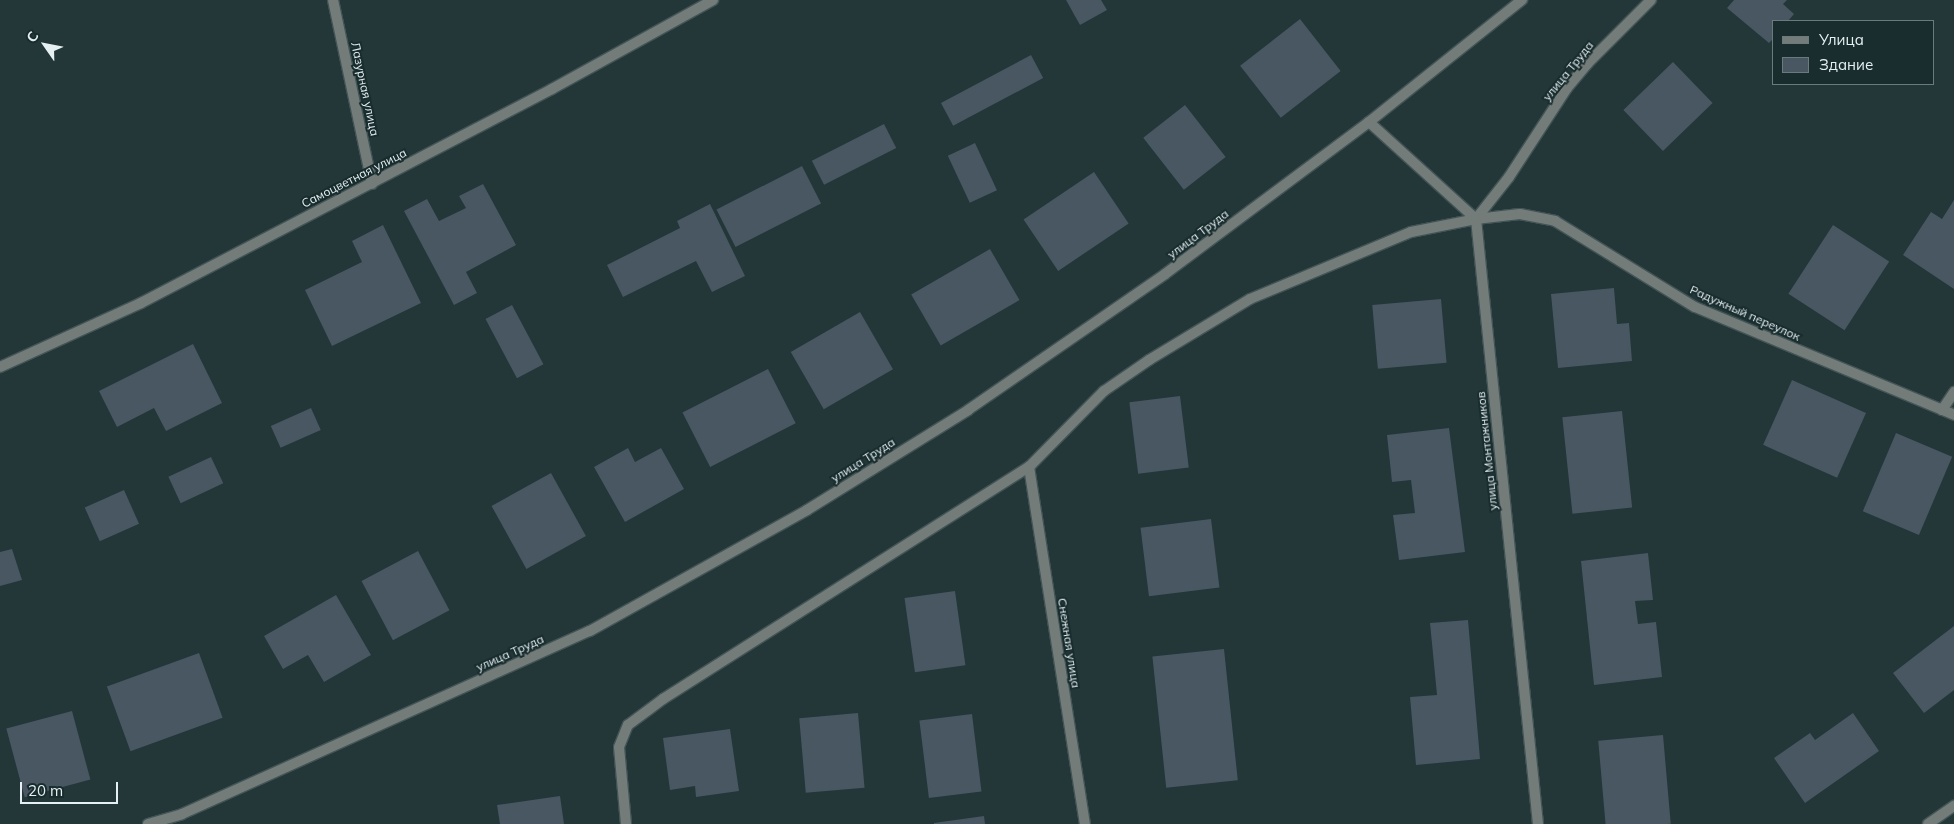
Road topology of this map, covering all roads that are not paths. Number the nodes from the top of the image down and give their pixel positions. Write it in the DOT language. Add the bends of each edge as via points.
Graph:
graph roads {
  1 [pos="333,0"];
  2 [pos="713,0"];
  3 [pos="1522,0"];
  4 [pos="1651,0"];
  5 [pos="1369,122"];
  6 [pos="372,184"];
  7 [pos="1476,219"];
  8 [pos="0,367"];
  9 [pos="1954,392"];
  10 [pos="1942,410"];
  11 [pos="1954,415"];
  12 [pos="1028,467"];
  13 [pos="1954,806"];
  14 [pos="183,819"];
  15 [pos="148,824"];
  16 [pos="626,824"];
  17 [pos="1085,824"];
  18 [pos="1538,824"];
  19 [pos="1928,824"];
  1 -- 6 [label="street, Лазурная улица"];
  2 -- 6 [label="street, Самоцветная улица"];
  3 -- 5 [label="street, улица Труда"];
  4 -- 7 [label="street, улица Труда" via="1577,76"];
  5 -- 7 [label="street"];
  5 -- 14 [label="street, улица Труда" via="1165,274 968,410 807,510 590,631"];
  6 -- 8 [label="street, Самоцветная улица" via="141,303"];
  7 -- 10 [label="street, Радужный переулок" via="1520,214 1555,221 1695,307"];
  7 -- 12 [label="street" via="1411,232 1250,299 1104,391"];
  7 -- 18 [label="street, улица Монтажников"];
  9 -- 10 [label="street"];
  10 -- 11 [label="street, Радужный переулок"];
  12 -- 16 [label="street" via="628,725 619,747"];
  12 -- 17 [label="street, Снежная улица"];
  13 -- 19 [label="street"];
  14 -- 15 [label="street, улица Труда"];
}
